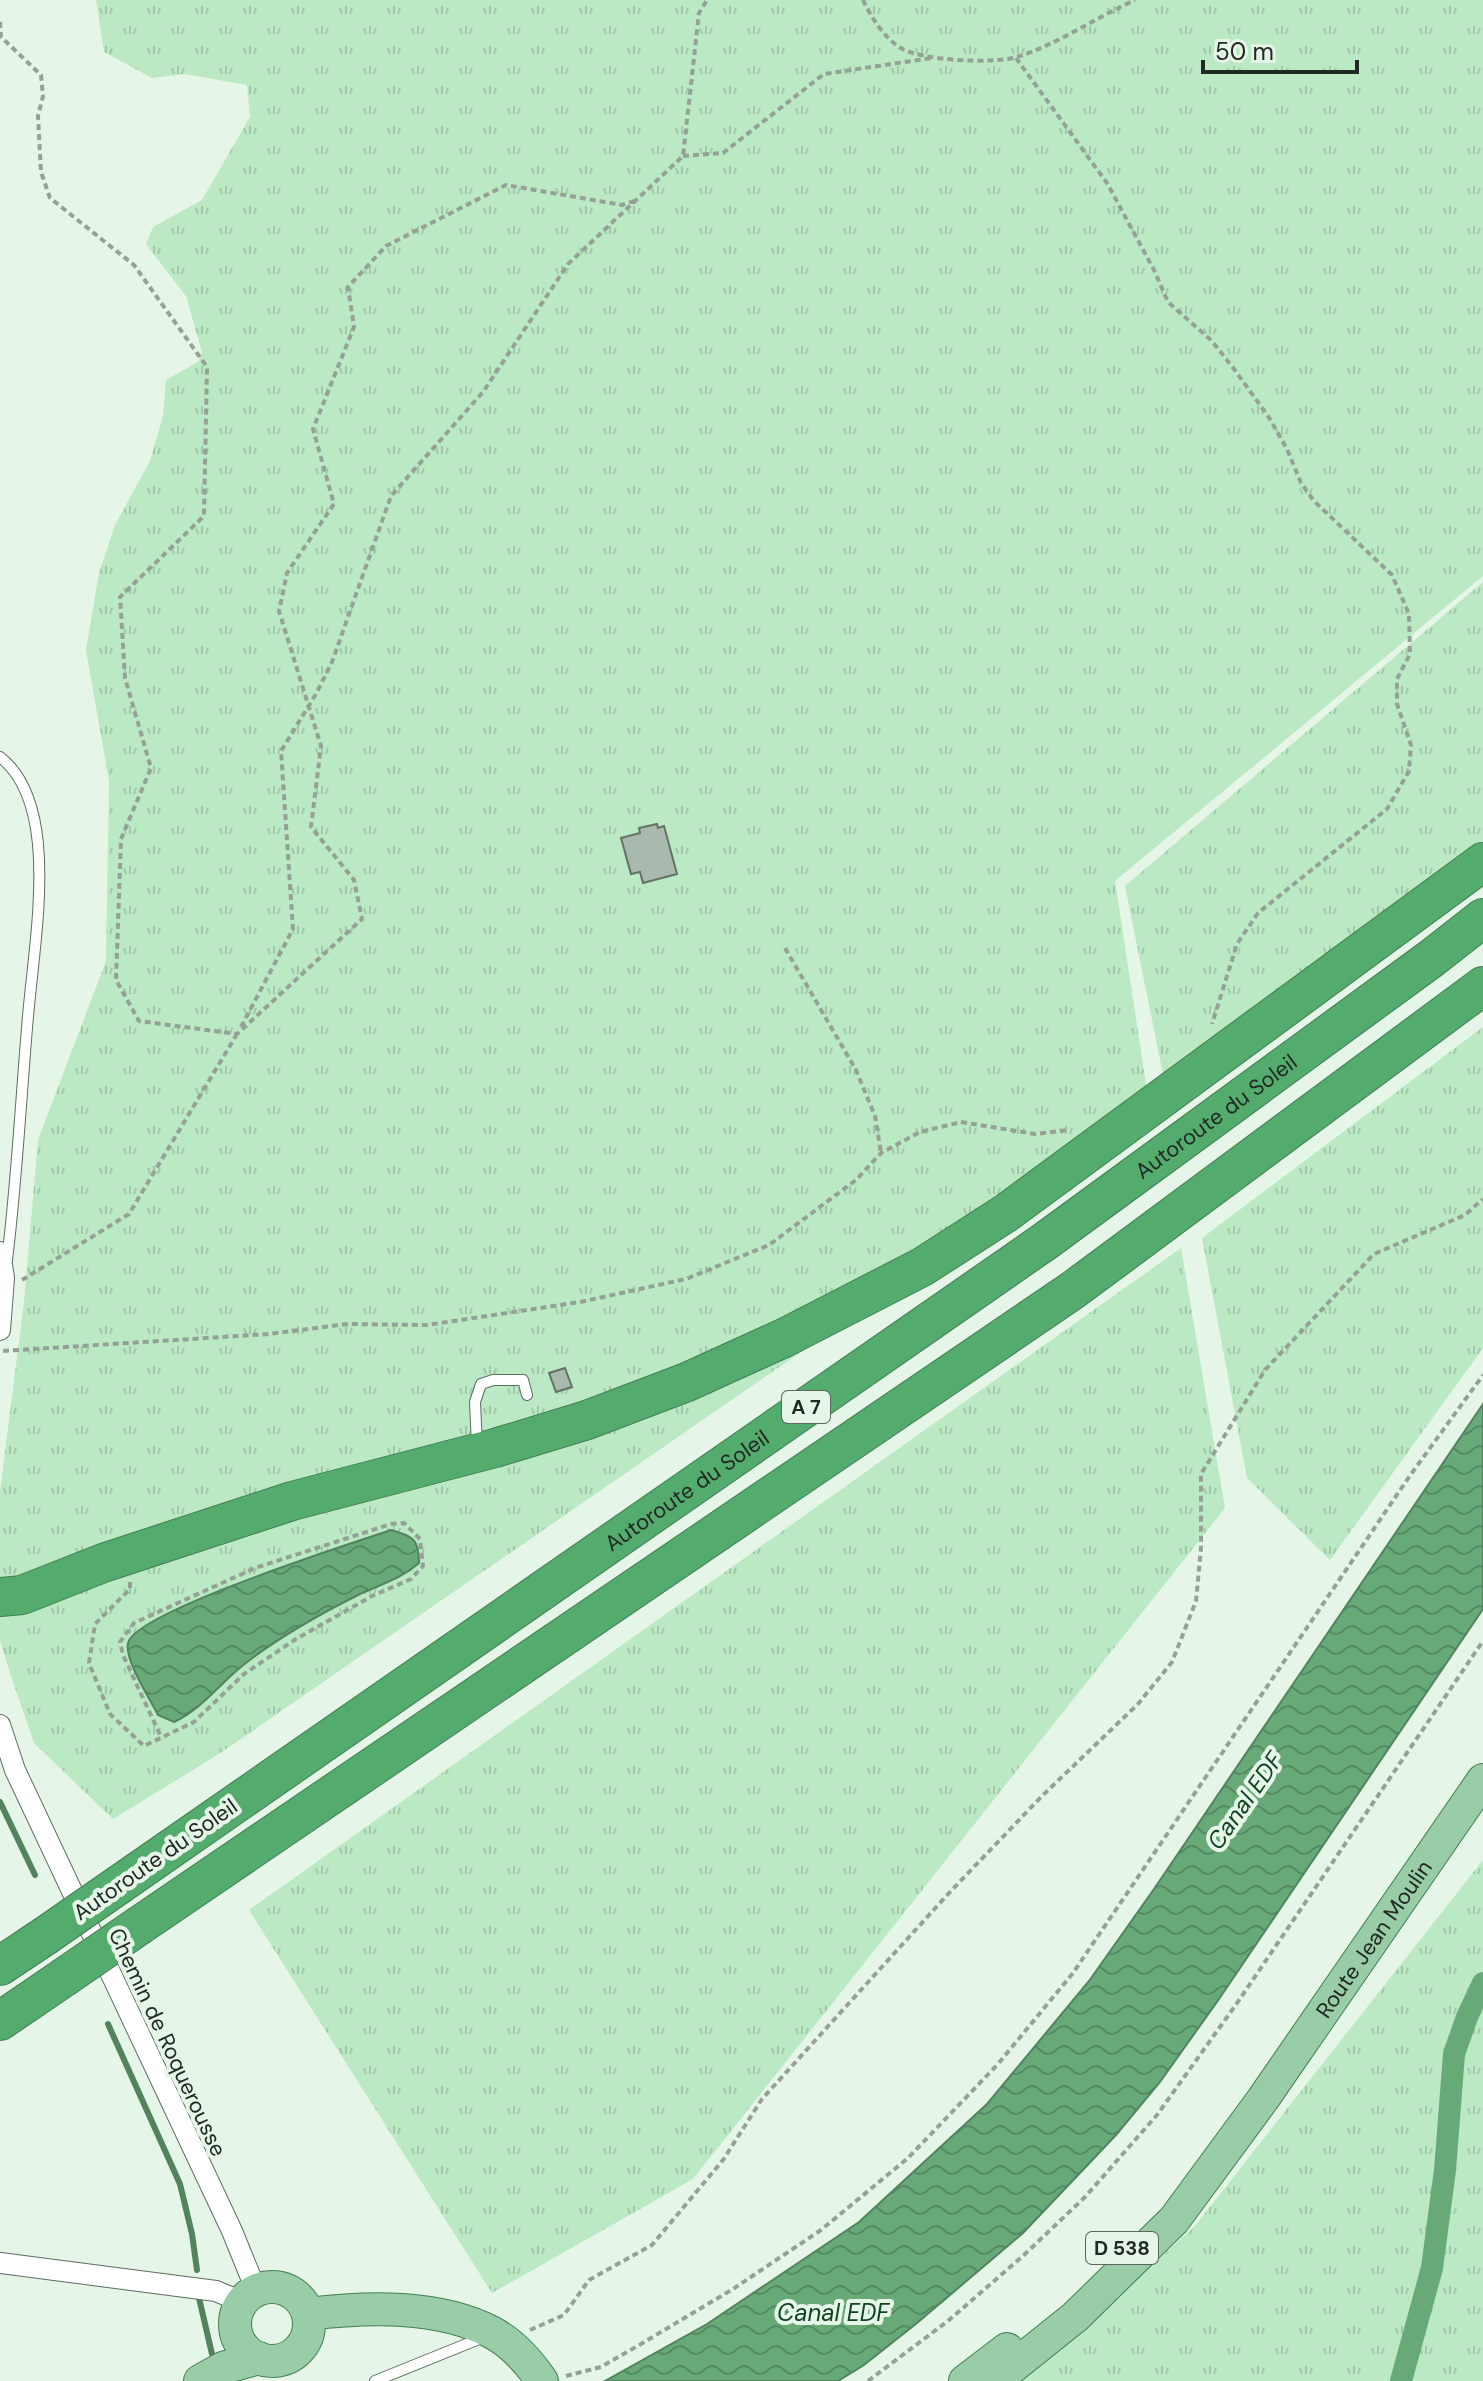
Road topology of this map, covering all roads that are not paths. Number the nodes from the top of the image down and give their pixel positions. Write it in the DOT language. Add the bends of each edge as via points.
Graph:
graph roads {
  1 [pos="0,757"];
  2 [pos="1483,862"];
  3 [pos="1483,918"];
  4 [pos="1483,986"];
  5 [pos="0,1252"];
  6 [pos="4,1278"];
  7 [pos="0,1330"];
  8 [pos="527,1395"];
  9 [pos="478,1452"];
  10 [pos="0,1597"];
  11 [pos="0,1725"];
  12 [pos="1483,1780"];
  13 [pos="0,1966"];
  14 [pos="0,2021"];
  15 [pos="1263,2099"];
  16 [pos="0,2263"];
  17 [pos="249,2296"];
  18 [pos="308,2314"];
  19 [pos="493,2333"];
  20 [pos="249,2349"];
  21 [pos="542,2373"];
  22 [pos="211,2375"];
  23 [pos="375,2381"];
  24 [pos="965,2381"];
  25 [pos="995,2381"];
  1 -- 6 [label="lane" via="20,778 38,844"];
  2 -- 9 [label="highway" via="1006,1213 922,1267 687,1382 587,1420"];
  3 -- 13 [label="highway, Autoroute du Soleil / A 7, bridge" via="1044,1242"];
  4 -- 14 [label="highway, Autoroute du Soleil / A 7, bridge" via="1073,1290"];
  5 -- 6 [label="street"];
  6 -- 7 [label="street"];
  8 -- 9 [label="lane" via="523,1380 481,1384 475,1402"];
  9 -- 10 [label="highway" via="292,1501 22,1595"];
  11 -- 17 [label="street, Chemin de Roquerousse" via="15,1770 232,2231"];
  12 -- 15 [label="main road, Route Jean Moulin / D 538"];
  15 -- 24 [label="main road, Route Jean Moulin / D 538" via="1168,2204 1056,2311"];
  15 -- 25 [label="main road, Route Jean Moulin / D 538" via="1174,2220 1075,2317"];
  16 -- 17 [label="street"];
  17 -- 18 [label="main road" via="266,2287 287,2290"];
  17 -- 20 [label="main road" via="235,2323"];
  18 -- 19 [label="main road" via="379,2309 430,2314"];
  18 -- 20 [label="main road" via="307,2337 282,2359"];
  19 -- 21 [label="main road"];
  19 -- 23 [label="lane"];
  20 -- 22 [label="main road"];
}
